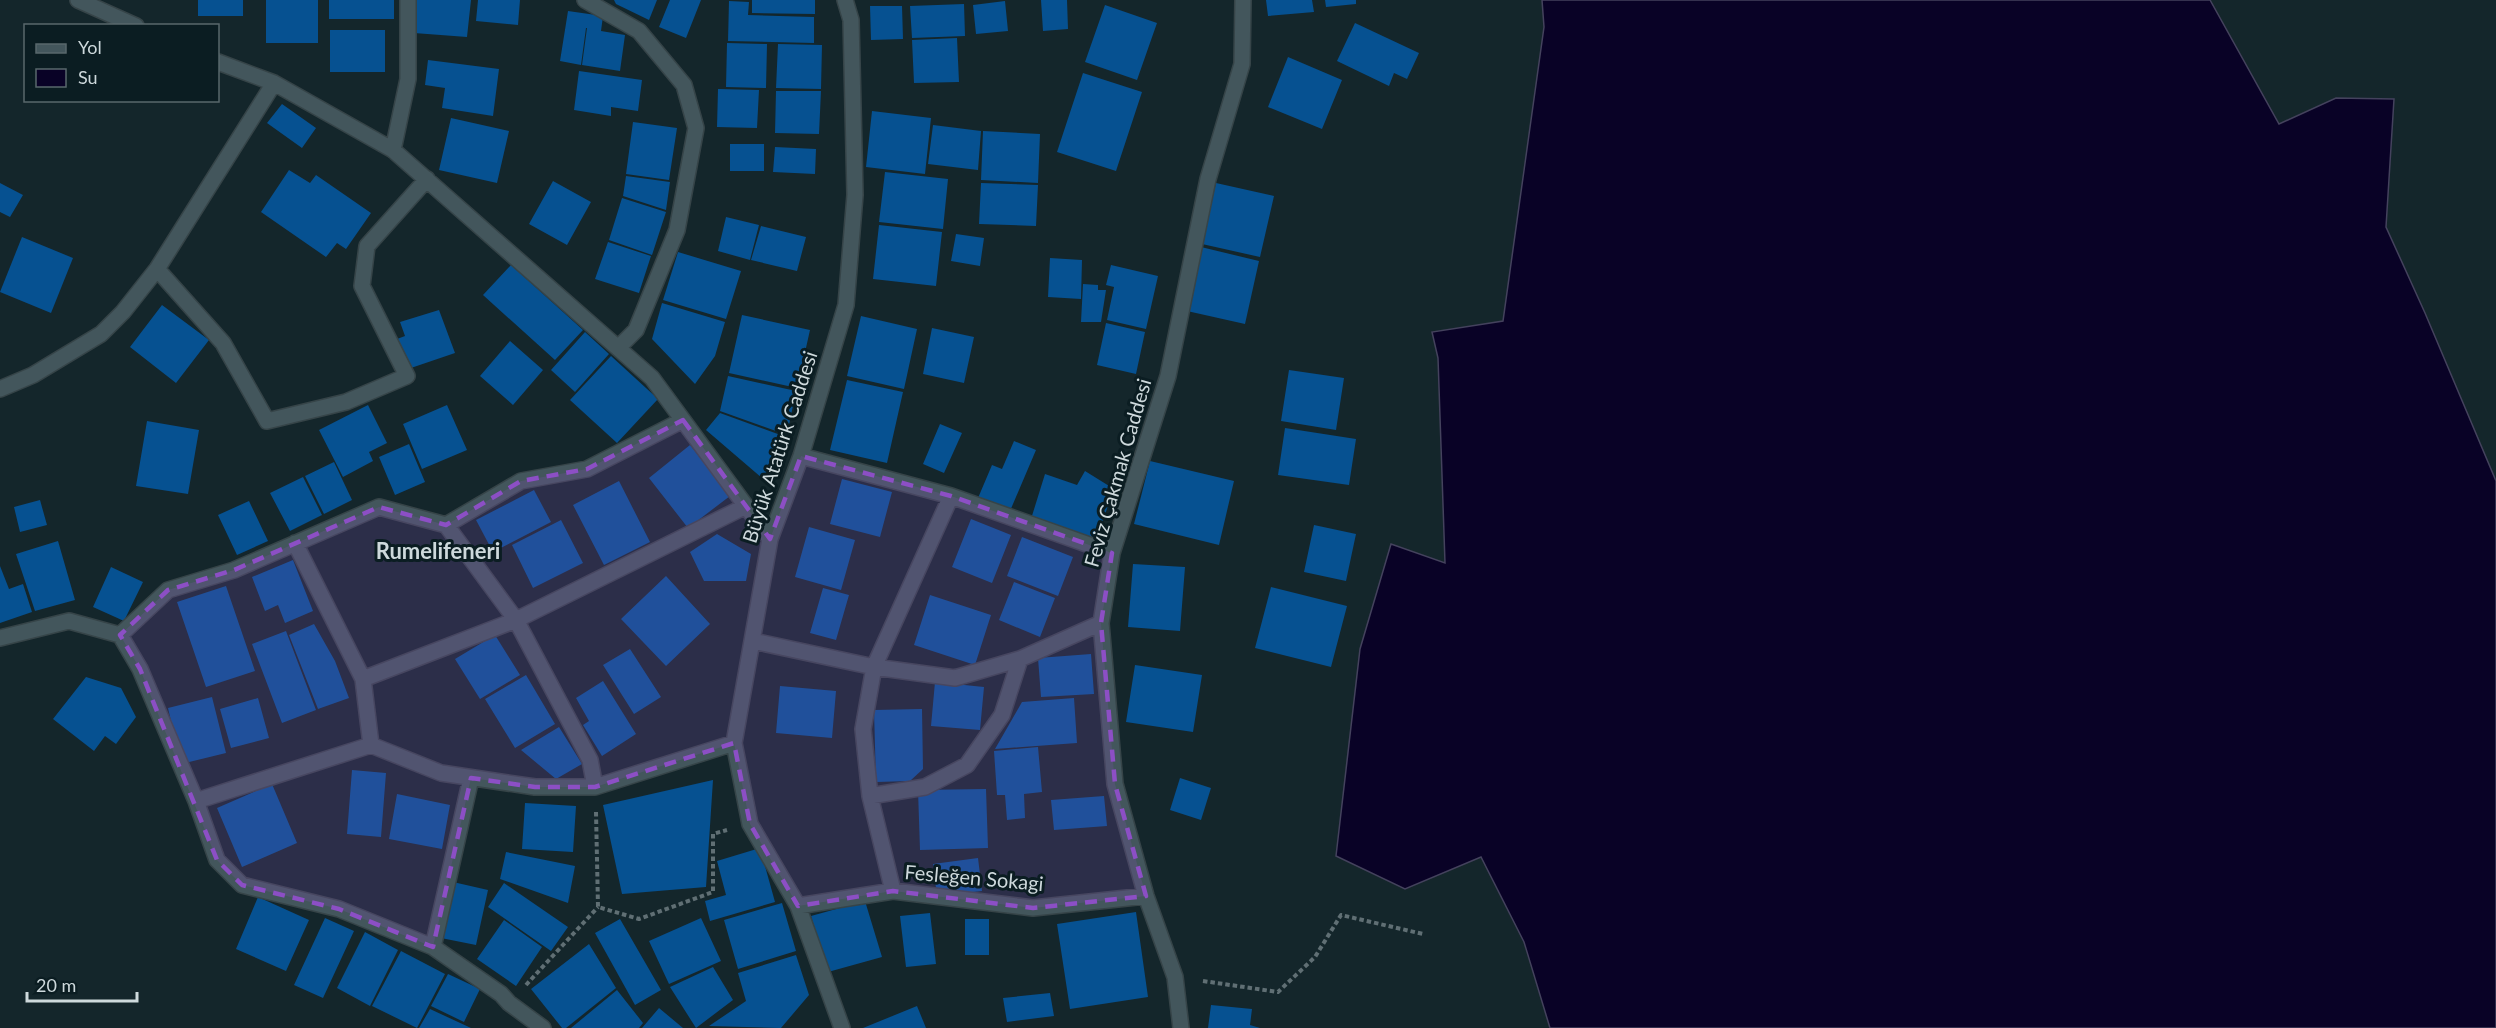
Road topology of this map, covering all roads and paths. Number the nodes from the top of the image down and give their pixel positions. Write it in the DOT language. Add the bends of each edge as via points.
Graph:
graph roads {
  1 [pos="78,0"];
  2 [pos="408,0"];
  3 [pos="585,0"];
  4 [pos="845,0"];
  5 [pos="1243,0"];
  6 [pos="132,24"];
  7 [pos="219,62"];
  8 [pos="274,83"];
  9 [pos="393,150"];
  10 [pos="426,179"];
  11 [pos="157,269"];
  12 [pos="618,348"];
  13 [pos="0,389"];
  14 [pos="683,420"];
  15 [pos="801,456"];
  16 [pos="951,496"];
  17 [pos="746,506"];
  18 [pos="446,525"];
  19 [pos="770,539"];
  20 [pos="295,543"];
  21 [pos="1112,553"];
  22 [pos="516,620"];
  23 [pos="1101,623"];
  24 [pos="120,635"];
  25 [pos="0,638"];
  26 [pos="753,641"];
  27 [pos="1020,659"];
  28 [pos="874,667"];
  29 [pos="363,678"];
  30 [pos="734,743"];
  31 [pos="371,746"];
  32 [pos="471,778"];
  33 [pos="595,787"];
  34 [pos="870,796"];
  35 [pos="196,801"];
  36 [pos="750,824"];
  37 [pos="893,891"];
  38 [pos="1146,896"];
  39 [pos="798,906"];
  40 [pos="598,907"];
  41 [pos="1423,934"];
  42 [pos="433,947"];
  43 [pos="1175,977"];
  44 [pos="509,1003"];
  45 [pos="543,1028"];
  46 [pos="842,1028"];
  47 [pos="1181,1028"];
  1 -- 6 [label="street"];
  2 -- 9 [label="street" via="408,79"];
  3 -- 12 [label="street" via="639,31 684,85 696,128 677,230 636,330"];
  4 -- 15 [label="street, Büyük Atatürk Caddesi" via="851,20 855,195 846,305"];
  5 -- 21 [label="street, Feviz Çakmak Caddesi" via="1242,64 1208,179 1168,376"];
  7 -- 8 [label="street"];
  8 -- 9 [label="street"];
  8 -- 11 [label="street"];
  9 -- 10 [label="street"];
  10 -- 11 [label="street" via="367,246 362,286 407,376 346,402 267,421 223,343"];
  10 -- 12 [label="street"];
  11 -- 13 [label="street" via="101,334 33,375"];
  12 -- 14 [label="street" via="652,378"];
  14 -- 17 [label="street"];
  14 -- 18 [label="street" via="587,469 521,481"];
  15 -- 16 [label="street"];
  15 -- 19 [label="street, Büyük Atatürk Caddesi"];
  16 -- 21 [label="street"];
  16 -- 28 [label="street"];
  17 -- 19 [label="street"];
  17 -- 22 [label="street"];
  18 -- 20 [label="street" via="379,507"];
  18 -- 22 [label="street"];
  19 -- 26 [label="street, Büyük Atatürk Caddesi"];
  20 -- 24 [label="street" via="234,570 168,590"];
  20 -- 29 [label="street"];
  21 -- 23 [label="street, Feviz Çakmak Caddesi"];
  22 -- 29 [label="street"];
  22 -- 33 [label="street" via="590,760"];
  23 -- 27 [label="street"];
  23 -- 38 [label="street, Feviz Çakmak Caddesi" via="1115,784"];
  24 -- 25 [label="street" via="69,621"];
  24 -- 35 [label="street" via="140,669"];
  26 -- 28 [label="street"];
  26 -- 30 [label="street, Büyük Atatürk Caddesi"];
  27 -- 28 [label="street" via="954,678"];
  27 -- 34 [label="street" via="1002,716 967,765 925,787"];
  28 -- 34 [label="street" via="863,729"];
  29 -- 31 [label="street"];
  30 -- 33 [label="street"];
  30 -- 36 [label="street, Büyük Atatürk Caddesi"];
  31 -- 32 [label="street" via="441,773"];
  31 -- 35 [label="street"];
  32 -- 33 [label="street" via="535,787"];
  32 -- 42 [label="street"];
  33 -- 40 [label="path"];
  34 -- 37 [label="street"];
  35 -- 42 [label="street" via="217,860 242,885 339,909"];
  36 -- 39 [label="street, Büyük Atatürk Caddesi"];
  36 -- 40 [label="path" via="713,834 713,892 639,919"];
  37 -- 38 [label="street, Fesleğen Sokagi" via="1034,908"];
  37 -- 39 [label="street, Fesleğen Sokagi"];
  38 -- 43 [label="street, Feviz Çakmak Caddesi"];
  39 -- 46 [label="street, Büyük Atatürk Caddesi"];
  40 -- 44 [label="path"];
  41 -- 43 [label="path" via="1341,915 1316,957 1278,992"];
  42 -- 44 [label="street"];
  43 -- 47 [label="street, Feviz Çakmak Caddesi"];
  44 -- 45 [label="street"];
}
